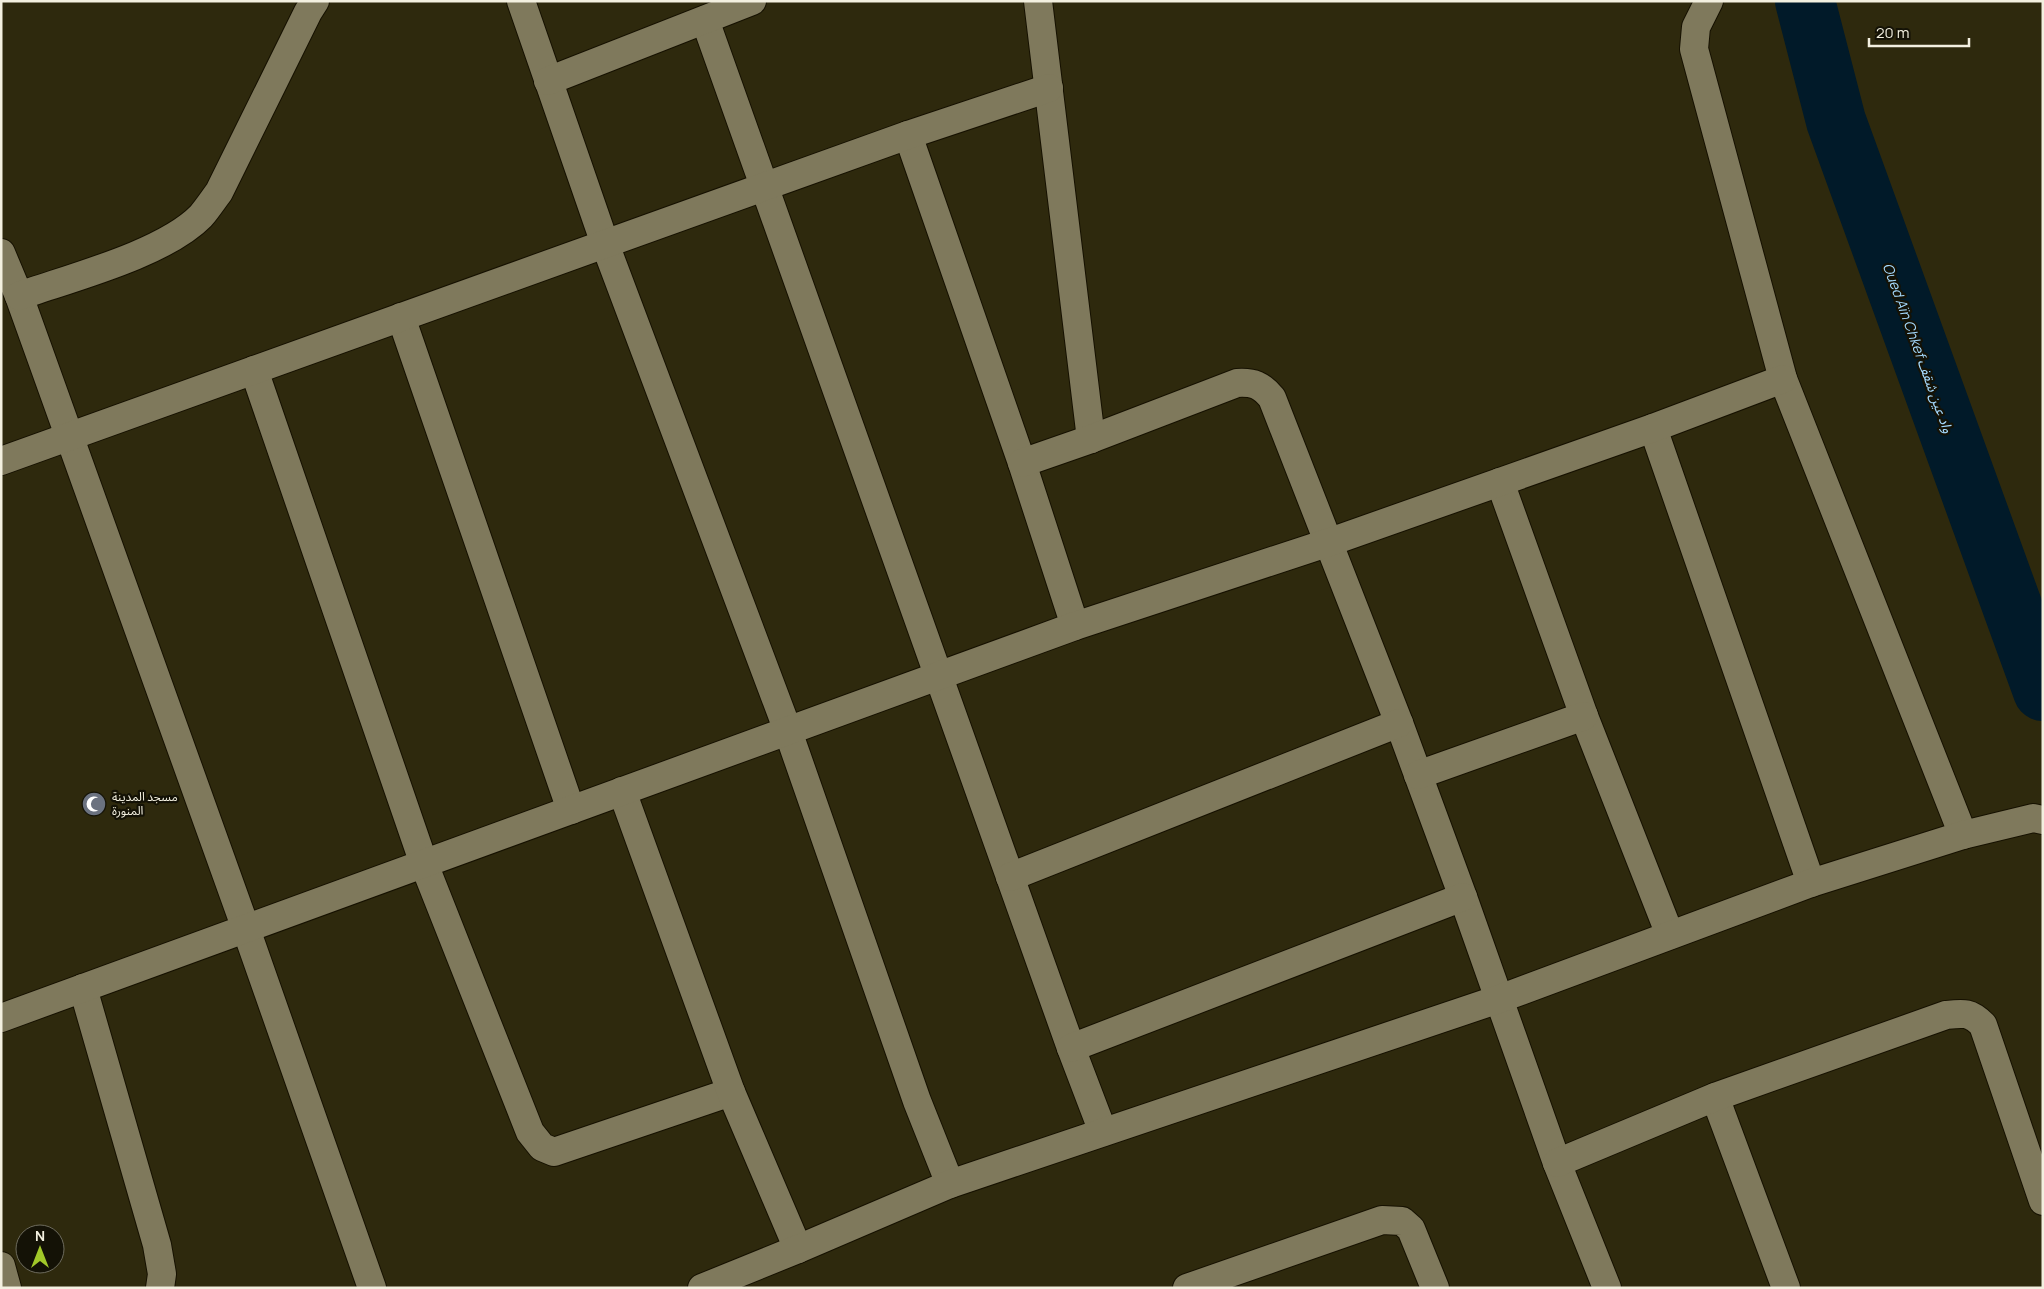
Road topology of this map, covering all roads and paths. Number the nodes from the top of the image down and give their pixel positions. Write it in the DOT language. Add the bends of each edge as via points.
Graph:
graph roads {
  1 [pos="315,1"];
  2 [pos="521,1"];
  3 [pos="752,1"];
  4 [pos="1038,1"];
  5 [pos="1709,1"];
  6 [pos="705,20"];
  7 [pos="548,81"];
  8 [pos="1049,88"];
  9 [pos="908,135"];
  10 [pos="764,187"];
  11 [pos="605,244"];
  12 [pos="1,253"];
  13 [pos="19,296"];
  14 [pos="401,317"];
  15 [pos="254,370"];
  16 [pos="1783,379"];
  17 [pos="1652,428"];
  18 [pos="69,437"];
  19 [pos="1092,439"];
  20 [pos="1,461"];
  21 [pos="1022,463"];
  22 [pos="1500,482"];
  23 [pos="1330,542"];
  24 [pos="1075,626"];
  25 [pos="938,676"];
  26 [pos="1584,716"];
  27 [pos="1399,723"];
  28 [pos="788,730"];
  29 [pos="1418,775"];
  30 [pos="622,791"];
  31 [pos="571,810"];
  32 [pos="2043,820"];
  33 [pos="1963,835"];
  34 [pos="424,864"];
  35 [pos="1010,878"];
  36 [pos="1811,883"];
  37 [pos="1464,897"];
  38 [pos="246,929"];
  39 [pos="1670,935"];
  40 [pos="83,988"];
  41 [pos="1499,999"];
  42 [pos="1,1018"];
  43 [pos="1071,1048"];
  44 [pos="731,1092"];
  45 [pos="1715,1097"];
  46 [pos="1103,1132"];
  47 [pos="1557,1164"];
  48 [pos="950,1184"];
  49 [pos="2043,1201"];
  50 [pos="798,1249"];
  51 [pos="1,1266"];
  52 [pos="7,1288"];
  53 [pos="160,1288"];
  54 [pos="372,1288"];
  55 [pos="702,1288"];
  56 [pos="1187,1288"];
  57 [pos="1435,1288"];
  58 [pos="1607,1288"];
  59 [pos="1786,1288"];
  1 -- 13 [label="street" via="219,192 200,216 176,235 129,258"];
  2 -- 7 [label="street"];
  3 -- 6 [label="street"];
  4 -- 8 [label="street"];
  5 -- 16 [label="street" via="1696,27 1694,49"];
  6 -- 7 [label="street"];
  6 -- 10 [label="street"];
  7 -- 11 [label="street"];
  8 -- 9 [label="street"];
  8 -- 19 [label="street"];
  9 -- 10 [label="street"];
  9 -- 21 [label="street"];
  10 -- 11 [label="street"];
  10 -- 25 [label="street"];
  11 -- 14 [label="street"];
  11 -- 28 [label="street"];
  12 -- 13 [label="street"];
  13 -- 18 [label="street"];
  14 -- 15 [label="street"];
  14 -- 31 [label="street"];
  15 -- 18 [label="street"];
  15 -- 34 [label="street"];
  16 -- 17 [label="street"];
  16 -- 33 [label="street"];
  17 -- 22 [label="street"];
  17 -- 36 [label="street"];
  18 -- 20 [label="street"];
  18 -- 38 [label="street"];
  19 -- 21 [label="street"];
  19 -- 23 [label="street" via="1237,383 1263,388 1272,398"];
  21 -- 24 [label="street"];
  22 -- 23 [label="street"];
  22 -- 26 [label="street"];
  23 -- 24 [label="street"];
  23 -- 27 [label="street"];
  24 -- 25 [label="street"];
  25 -- 28 [label="street"];
  25 -- 35 [label="street"];
  26 -- 29 [label="street"];
  26 -- 39 [label="street"];
  27 -- 29 [label="street"];
  27 -- 35 [label="street"];
  28 -- 30 [label="street"];
  28 -- 48 [label="street" via="917,1101"];
  29 -- 37 [label="street"];
  30 -- 31 [label="street"];
  30 -- 44 [label="street"];
  31 -- 34 [label="street"];
  32 -- 33 [label="street" via="2033,818"];
  33 -- 36 [label="street"];
  34 -- 38 [label="street"];
  34 -- 44 [label="street" via="520,1110 530,1132 542,1147 554,1152"];
  35 -- 43 [label="street"];
  36 -- 39 [label="street"];
  37 -- 41 [label="street"];
  37 -- 43 [label="street"];
  38 -- 40 [label="street"];
  38 -- 54 [label="street"];
  39 -- 41 [label="street"];
  40 -- 42 [label="street"];
  40 -- 53 [label="street" via="156,1245 162,1274"];
  41 -- 46 [label="street"];
  41 -- 47 [label="street"];
  43 -- 46 [label="street"];
  44 -- 50 [label="street"];
  45 -- 47 [label="street"];
  45 -- 49 [label="street" via="1946,1016 1961,1013 1974,1016 1983,1026"];
  45 -- 59 [label="street"];
  46 -- 48 [label="street"];
  47 -- 58 [label="street"];
  48 -- 50 [label="street"];
  50 -- 55 [label="street"];
  51 -- 52 [label="street"];
  56 -- 57 [label="street" via="1382,1220 1402,1221 1411,1229"];
}
